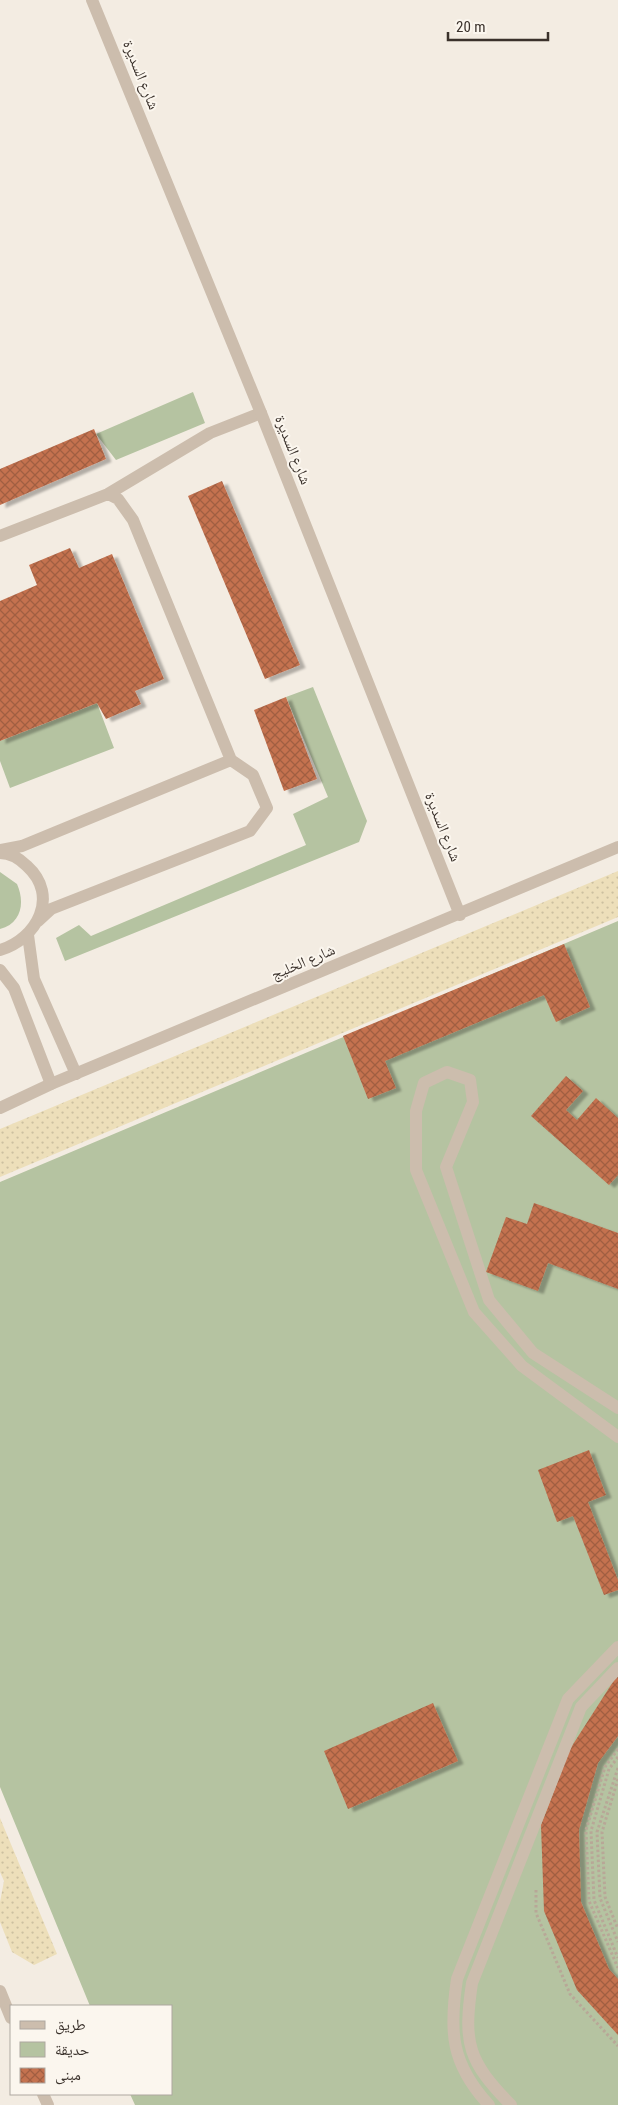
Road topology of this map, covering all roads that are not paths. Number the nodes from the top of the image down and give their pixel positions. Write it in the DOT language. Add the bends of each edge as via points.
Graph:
graph roads {
  1 [pos="92,0"];
  2 [pos="261,413"];
  3 [pos="108,494"];
  4 [pos="0,536"];
  5 [pos="231,760"];
  6 [pos="618,847"];
  7 [pos="0,851"];
  8 [pos="460,914"];
  9 [pos="38,921"];
  10 [pos="28,935"];
  11 [pos="0,950"];
  12 [pos="0,970"];
  13 [pos="76,1074"];
  14 [pos="52,1084"];
  15 [pos="0,1108"];
  16 [pos="618,1408"];
  17 [pos="618,1437"];
  18 [pos="618,1646"];
  19 [pos="618,1668"];
  20 [pos="0,1991"];
  21 [pos="10,2016"];
  22 [pos="488,2105"];
  23 [pos="511,2105"];
  1 -- 2 [label="street, شارع السديرة"];
  2 -- 3 [label="street" via="210,433"];
  2 -- 8 [label="street, شارع السديرة"];
  3 -- 4 [label="street"];
  3 -- 5 [label="street" via="118,499 133,520"];
  5 -- 7 [label="street" via="22,846"];
  5 -- 9 [label="street" via="253,775 267,808 250,831 51,909"];
  6 -- 8 [label="street, شارع الخليج"];
  7 -- 9 [label="street" via="20,860 33,872 40,887 42,904"];
  8 -- 13 [label="street, شارع الخليج"];
  9 -- 10 [label="street"];
  10 -- 11 [label="street" via="15,946"];
  10 -- 13 [label="street" via="34,979"];
  12 -- 14 [label="street" via="14,988"];
  13 -- 14 [label="street, شارع الخليج"];
  14 -- 15 [label="street, شارع الخليج"];
  16 -- 17 [label="street" via="533,1353 489,1300 446,1167 473,1102 470,1080 448,1072 424,1083 416,1111 416,1170 474,1312 522,1366"];
  18 -- 22 [label="street" via="568,1699 457,1979 452,2013 456,2056"];
  19 -- 23 [label="street" via="581,1707 472,1983 467,2014 471,2051 486,2079"];
  20 -- 21 [label="street"];
}
